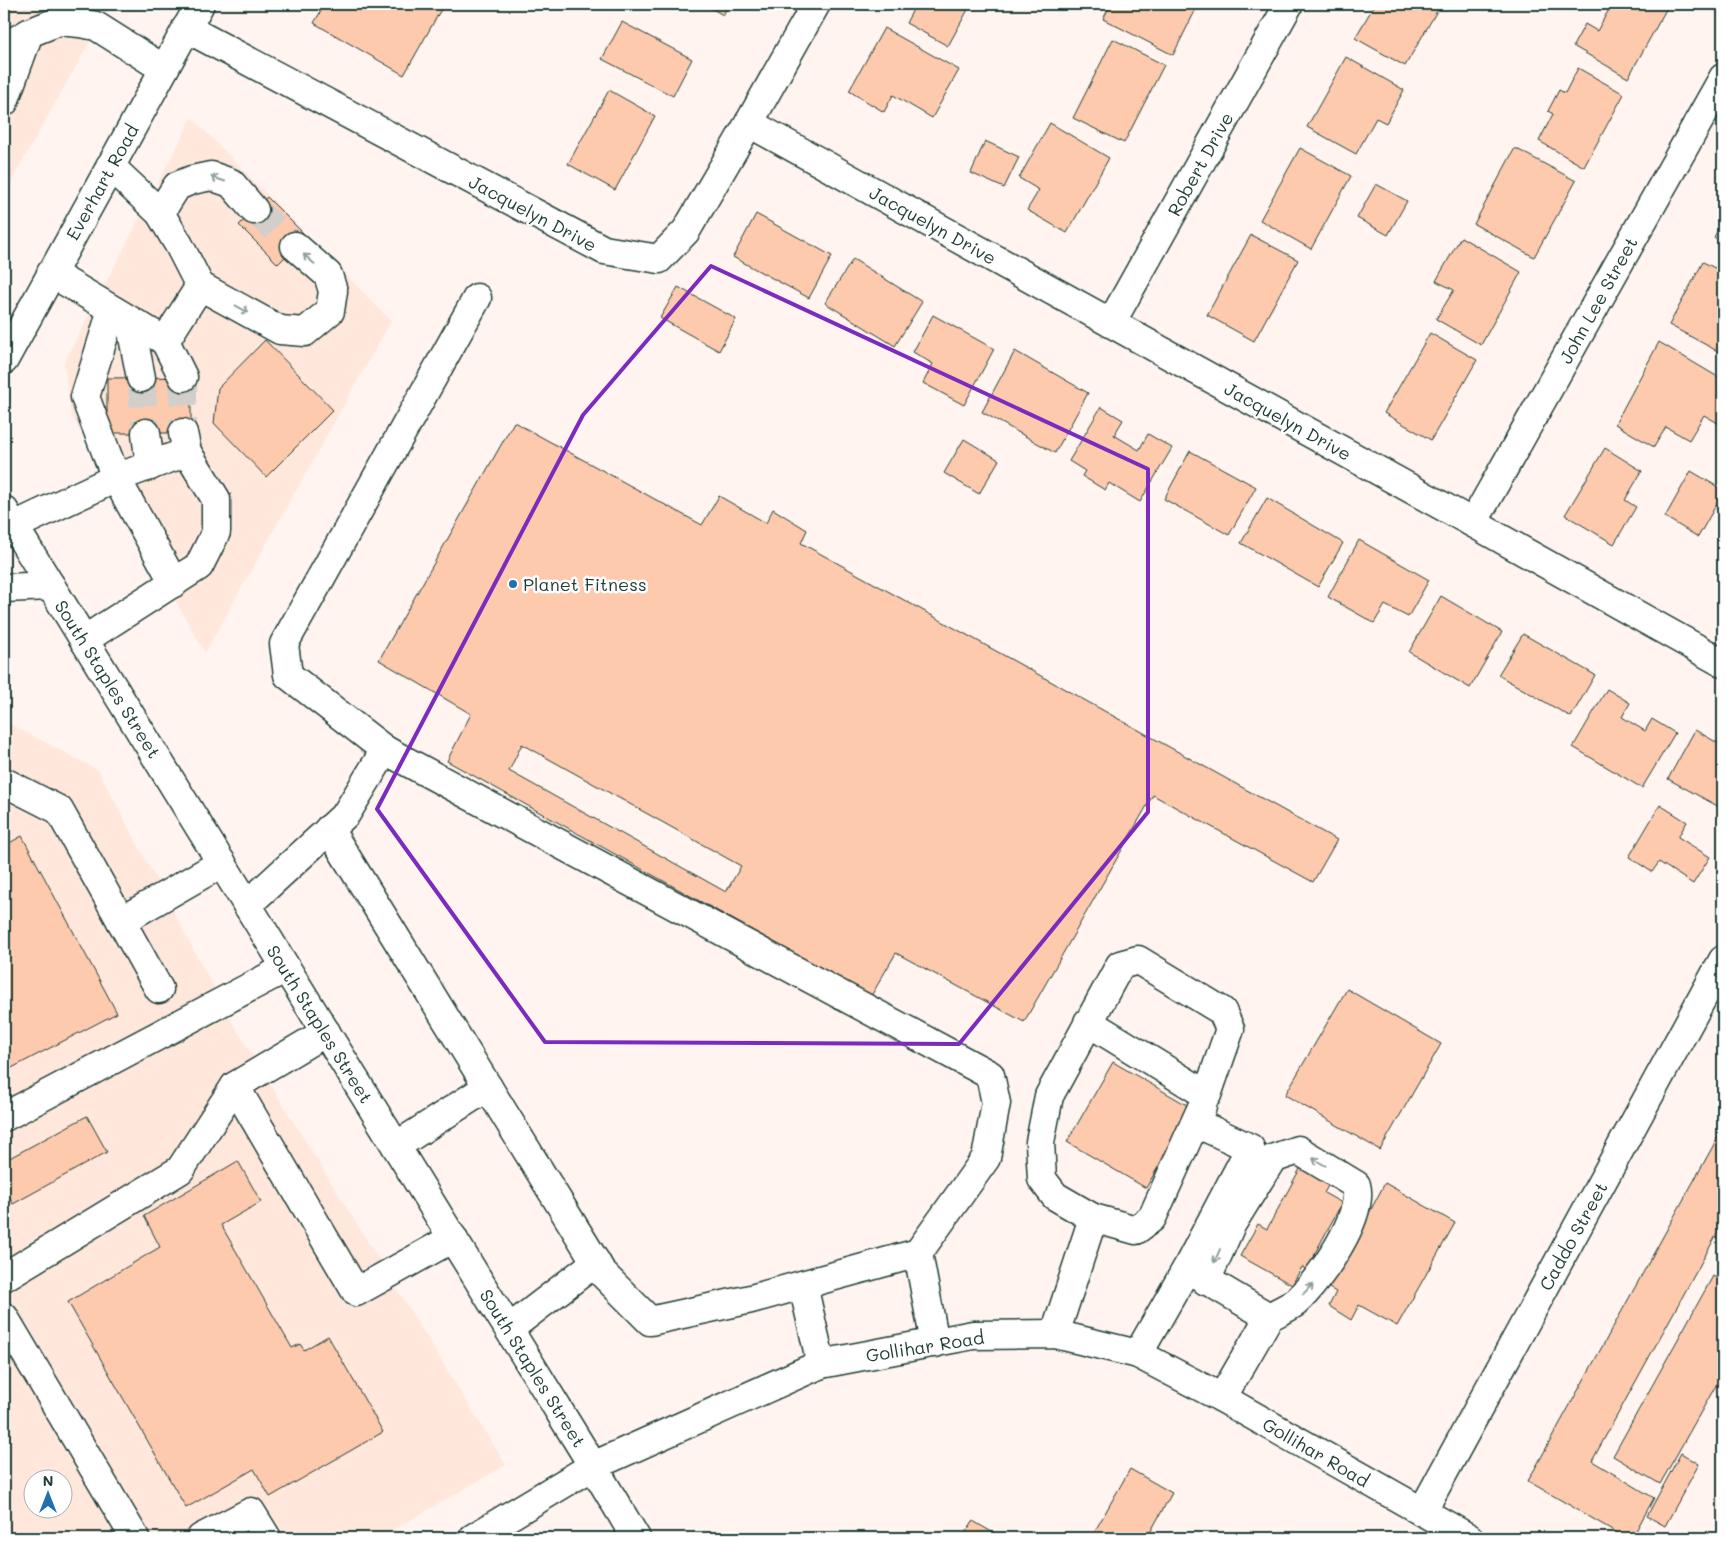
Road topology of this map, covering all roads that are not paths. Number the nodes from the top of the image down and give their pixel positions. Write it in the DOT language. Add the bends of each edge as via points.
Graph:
graph roads {
  1 [pos="200,4"];
  2 [pos="816,4"];
  3 [pos="1289,4"];
  4 [pos="83,14"];
  5 [pos="186,28"];
  6 [pos="29,33"];
  7 [pos="4,47"];
  8 [pos="164,69"];
  9 [pos="1723,78"];
  10 [pos="4,102"];
  11 [pos="749,123"];
  12 [pos="110,166"];
  13 [pos="254,210"];
  14 [pos="160,213"];
  15 [pos="295,246"];
  16 [pos="51,273"];
  17 [pos="200,286"];
  18 [pos="477,298"];
  19 [pos="121,315"];
  20 [pos="1111,324"];
  21 [pos="165,341"];
  22 [pos="4,360"];
  23 [pos="183,377"];
  24 [pos="141,378"];
  25 [pos="146,433"];
  26 [pos="150,466"];
  27 [pos="116,478"];
  28 [pos="9,518"];
  29 [pos="1473,523"];
  30 [pos="174,583"];
  31 [pos="51,586"];
  32 [pos="4,588"];
  33 [pos="84,640"];
  34 [pos="1723,663"];
  35 [pos="386,750"];
  36 [pos="4,782"];
  37 [pos="329,829"];
  38 [pos="222,863"];
  39 [pos="248,905"];
  40 [pos="121,922"];
  41 [pos="1723,960"];
  42 [pos="286,968"];
  43 [pos="159,990"];
  44 [pos="1088,1022"];
  45 [pos="326,1032"];
  46 [pos="235,1086"];
  47 [pos="488,1086"];
  48 [pos="1206,1095"];
  49 [pos="4,1117"];
  50 [pos="1196,1123"];
  51 [pos="396,1146"];
  52 [pos="1261,1154"];
  53 [pos="1093,1218"];
  54 [pos="452,1238"];
  55 [pos="918,1253"];
  56 [pos="596,1262"];
  57 [pos="1197,1274"];
  58 [pos="4,1277"];
  59 [pos="803,1285"];
  60 [pos="4,1317"];
  61 [pos="1269,1318"];
  62 [pos="509,1329"];
  63 [pos="1055,1334"];
  64 [pos="935,1343"];
  65 [pos="1138,1354"];
  66 [pos="821,1364"];
  67 [pos="1222,1398"];
  68 [pos="594,1466"];
  69 [pos="1422,1512"];
  70 [pos="136,1538"];
  71 [pos="201,1538"];
  72 [pos="267,1538"];
  73 [pos="473,1538"];
  74 [pos="636,1538"];
  75 [pos="1469,1538"];
  1 -- 5 [label="street, Everhart Road"];
  2 -- 11 [label="street"];
  3 -- 20 [label="street, Robert Drive"];
  4 -- 6 [label="street"];
  4 -- 8 [label="street" via="96,26"];
  5 -- 8 [label="street, Everhart Road"];
  5 -- 11 [label="street, Jacquelyn Drive" via="604,250 659,259 686,231"];
  6 -- 7 [label="street"];
  6 -- 10 [label="street"];
  8 -- 12 [label="street, Everhart Road"];
  9 -- 29 [label="street, John Lee Street"];
  11 -- 20 [label="street, Jacquelyn Drive"];
  12 -- 14 [label="street"];
  12 -- 16 [label="street, Everhart Road"];
  13 -- 14 [label="street, one-way" via="231,184 211,176 176,186"];
  14 -- 17 [label="street"];
  17 -- 15 [label="street, one-way" via="280,330 305,332 330,311 333,290 328,275"];
  16 -- 19 [label="street"];
  16 -- 22 [label="street, Everhart Road"];
  17 -- 21 [label="street"];
  18 -- 35 [label="street" via="284,644 288,675"];
  19 -- 21 [label="street"];
  19 -- 24 [label="street"];
  19 -- 27 [label="street" via="85,397"];
  20 -- 29 [label="street, Jacquelyn Drive"];
  21 -- 23 [label="street"];
  25 -- 26 [label="street"];
  26 -- 27 [label="street"];
  26 -- 30 [label="street" via="185,443 216,499 216,532 199,566"];
  27 -- 28 [label="street"];
  27 -- 30 [label="street"];
  28 -- 31 [label="street, South Staples Street"];
  29 -- 34 [label="street, Jacquelyn Drive"];
  30 -- 33 [label="street"];
  31 -- 32 [label="street"];
  31 -- 33 [label="street, South Staples Street"];
  33 -- 38 [label="street, South Staples Street"];
  35 -- 37 [label="street" via="346,814"];
  35 -- 55 [label="street" via="990,1075 996,1103 986,1158"];
  36 -- 40 [label="street" via="59,810"];
  37 -- 39 [label="street"];
  37 -- 47 [label="street"];
  38 -- 39 [label="street, South Staples Street"];
  38 -- 40 [label="street"];
  39 -- 42 [label="street, South Staples Street"];
  40 -- 43 [label="street"];
  41 -- 69 [label="street, Caddo Street"];
  42 -- 45 [label="street, South Staples Street"];
  42 -- 49 [label="street"];
  44 -- 48 [label="street"];
  44 -- 48 [label="street" via="1120,965 1138,960 1222,1011 1230,1028"];
  44 -- 53 [label="street" via="1049,1096 1040,1142 1042,1179 1055,1196"];
  45 -- 46 [label="street"];
  45 -- 51 [label="street, South Staples Street"];
  46 -- 54 [label="street" via="356,1292"];
  46 -- 58 [label="street" via="180,1170"];
  47 -- 51 [label="street"];
  47 -- 56 [label="street"];
  48 -- 50 [label="street"];
  50 -- 52 [label="street"];
  50 -- 53 [label="street" via="1152,1218 1136,1230"];
  51 -- 54 [label="street, South Staples Street"];
  52 -- 57 [label="street"];
  61 -- 52 [label="street, one-way" via="1295,1302 1320,1277 1348,1230 1359,1194 1356,1185 1298,1150"];
  53 -- 63 [label="street"];
  54 -- 62 [label="street, South Staples Street"];
  55 -- 59 [label="street"];
  55 -- 64 [label="street"];
  56 -- 59 [label="street" via="603,1274 650,1321"];
  56 -- 62 [label="street"];
  57 -- 61 [label="street"];
  57 -- 65 [label="street"];
  59 -- 66 [label="street"];
  60 -- 70 [label="street"];
  61 -- 67 [label="street"];
  62 -- 68 [label="street, South Staples Street"];
  63 -- 64 [label="street, Gollihar Road" via="973,1335"];
  63 -- 65 [label="street, Gollihar Road"];
  64 -- 66 [label="street, Gollihar Road"];
  65 -- 67 [label="street, Gollihar Road"];
  66 -- 68 [label="street, Gollihar Road"];
  67 -- 69 [label="street, Gollihar Road"];
  68 -- 73 [label="street, Gollihar Road"];
  68 -- 74 [label="street, South Staples Street"];
  69 -- 75 [label="street, Gollihar Road"];
  71 -- 72 [label="street" via="252,1512"];
}
